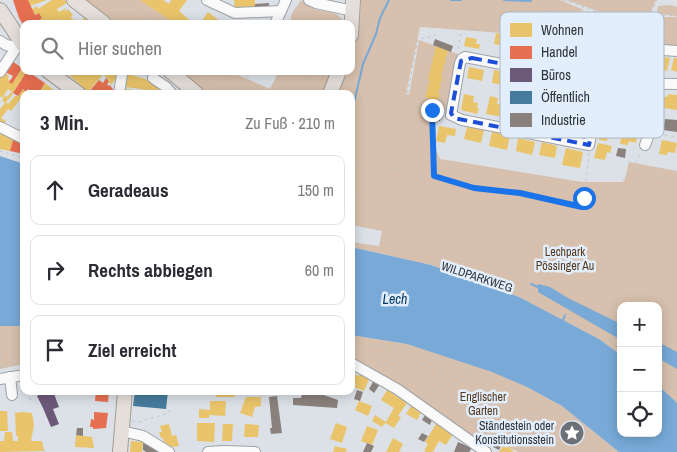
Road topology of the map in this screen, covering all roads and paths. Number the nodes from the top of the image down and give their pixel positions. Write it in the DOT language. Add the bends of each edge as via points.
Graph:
graph roads {
  1 [pos="74,0"];
  2 [pos="128,0"];
  3 [pos="207,0"];
  4 [pos="286,0"];
  5 [pos="386,0"];
  6 [pos="562,0"];
  7 [pos="657,0"];
  8 [pos="309,4"];
  9 [pos="353,6"];
  10 [pos="0,10"];
  11 [pos="281,11"];
  12 [pos="552,12"];
  13 [pos="597,12"];
  14 [pos="652,12"];
  15 [pos="664,15"];
  16 [pos="378,16"];
  17 [pos="677,16"];
  18 [pos="99,20"];
  19 [pos="152,20"];
  20 [pos="277,20"];
  21 [pos="307,20"];
  22 [pos="352,20"];
  23 [pos="500,31"];
  24 [pos="437,34"];
  25 [pos="0,41"];
  26 [pos="20,45"];
  27 [pos="458,49"];
  28 [pos="664,50"];
  29 [pos="677,51"];
  30 [pos="500,64"];
  31 [pos="0,72"];
  32 [pos="53,75"];
  33 [pos="122,75"];
  34 [pos="142,75"];
  35 [pos="175,75"];
  36 [pos="192,75"];
  37 [pos="225,75"];
  38 [pos="248,75"];
  39 [pos="296,75"];
  40 [pos="309,75"];
  41 [pos="337,75"];
  42 [pos="153,78"];
  43 [pos="310,82"];
  44 [pos="664,84"];
  45 [pos="677,84"];
  46 [pos="244,85"];
  47 [pos="73,90"];
  48 [pos="120,90"];
  49 [pos="169,90"];
  50 [pos="192,90"];
  51 [pos="224,90"];
  52 [pos="234,90"];
  53 [pos="236,90"];
  54 [pos="248,90"];
  55 [pos="288,90"];
  56 [pos="332,90"];
  57 [pos="432,110"];
  58 [pos="451,113"];
  59 [pos="0,127"];
  60 [pos="500,127"];
  61 [pos="664,134"];
  62 [pos="20,137"];
  63 [pos="677,137"];
  64 [pos="553,138"];
  65 [pos="590,138"];
  66 [pos="650,138"];
  67 [pos="589,145"];
  68 [pos="645,145"];
  69 [pos="0,151"];
  70 [pos="20,157"];
  71 [pos="355,167"];
  72 [pos="633,169"];
  73 [pos="434,176"];
  74 [pos="677,184"];
  75 [pos="584,198"];
  76 [pos="582,207"];
  77 [pos="677,233"];
  78 [pos="384,239"];
  79 [pos="455,256"];
  80 [pos="460,261"];
  81 [pos="446,262"];
  82 [pos="433,263"];
  83 [pos="458,271"];
  84 [pos="514,288"];
  85 [pos="355,344"];
  86 [pos="374,345"];
  87 [pos="618,347"];
  88 [pos="20,349"];
  89 [pos="392,351"];
  90 [pos="0,353"];
  91 [pos="0,357"];
  92 [pos="438,358"];
  93 [pos="20,363"];
  94 [pos="423,363"];
  95 [pos="7,365"];
  96 [pos="355,365"];
  97 [pos="385,365"];
  98 [pos="472,365"];
  99 [pos="0,366"];
  100 [pos="440,370"];
  101 [pos="468,373"];
  102 [pos="662,374"];
  103 [pos="20,376"];
  104 [pos="5,378"];
  105 [pos="465,380"];
  106 [pos="662,381"];
  107 [pos="677,384"];
  108 [pos="437,386"];
  109 [pos="677,392"];
  110 [pos="434,393"];
  111 [pos="12,395"];
  112 [pos="30,395"];
  113 [pos="126,395"];
  114 [pos="510,402"];
  115 [pos="538,402"];
  116 [pos="31,403"];
  117 [pos="458,406"];
  118 [pos="171,407"];
  119 [pos="481,407"];
  120 [pos="531,414"];
  121 [pos="534,416"];
  122 [pos="123,425"];
  123 [pos="521,430"];
  124 [pos="562,431"];
  125 [pos="513,443"];
  126 [pos="554,443"];
  127 [pos="46,446"];
  128 [pos="44,452"];
  129 [pos="120,452"];
  130 [pos="170,452"];
  131 [pos="208,452"];
  132 [pos="255,452"];
  133 [pos="486,452"];
  134 [pos="530,452"];
  135 [pos="548,452"];
  136 [pos="574,452"];
  137 [pos="594,452"];
  138 [pos="614,452"];
  1 -- 18 [label="main road"];
  2 -- 19 [label="path"];
  3 -- 11 [label="street" via="235,13"];
  4 -- 11 [label="street"];
  5 -- 16 [label="path"];
  6 -- 12 [label="path"];
  6 -- 13 [label="path"];
  7 -- 14 [label="path"];
  8 -- 9 [label="street"];
  8 -- 21 [label="path"];
  9 -- 22 [label="main road"];
  10 -- 26 [label="main road"];
  11 -- 20 [label="street"];
  15 -- 17 [label="path"];
  23 -- 27 [label="path" via="462,28"];
  24 -- 57 [label="path" via="418,39 407,96 416,105"];
  25 -- 26 [label="street" via="6,45"];
  26 -- 31 [label="street"];
  28 -- 29 [label="street"];
  30 -- 58 [label="street" via="462,59"];
  32 -- 47 [label="main road"];
  33 -- 48 [label="street"];
  34 -- 42 [label="path"];
  35 -- 50 [label="main road"];
  36 -- 51 [label="path"];
  37 -- 52 [label="path"];
  38 -- 46 [label="path"];
  39 -- 55 [label="path"];
  40 -- 43 [label="path"];
  41 -- 56 [label="main road"];
  42 -- 49 [label="street"];
  44 -- 45 [label="street"];
  46 -- 53 [label="path"];
  46 -- 54 [label="path"];
  57 -- 58 [label="path"];
  57 -- 73 [label="path"];
  58 -- 60 [label="street" via="452,117 462,120"];
  59 -- 62 [label="street"];
  61 -- 63 [label="path"];
  64 -- 67 [label="street"];
  65 -- 67 [label="street"];
  66 -- 68 [label="street"];
  67 -- 75 [label="path"];
  68 -- 72 [label="path"];
  69 -- 70 [label="path"];
  71 -- 73 [label="path" via="359,160 369,170 378,162 385,167"];
  72 -- 74 [label="path"];
  72 -- 75 [label="path" via="610,196"];
  73 -- 76 [label="path" via="474,188 520,193"];
  75 -- 76 [label="path"];
  76 -- 77 [label="path" via="611,233 654,247 672,227"];
  78 -- 82 [label="path, WILDPARKWEG"];
  79 -- 80 [label="path"];
  79 -- 81 [label="path"];
  79 -- 82 [label="path" via="441,255"];
  80 -- 83 [label="path"];
  80 -- 84 [label="path" via="484,260 512,274"];
  82 -- 83 [label="path, WILDPARKWEG"];
  83 -- 84 [label="path, WILDPARKWEG"];
  84 -- 87 [label="path, WILDPARKWEG"];
  85 -- 86 [label="path"];
  86 -- 89 [label="path"];
  86 -- 92 [label="path" via="403,347"];
  86 -- 97 [label="path"];
  88 -- 90 [label="path"];
  89 -- 94 [label="path"];
  89 -- 97 [label="path"];
  91 -- 95 [label="path"];
  92 -- 94 [label="path"];
  92 -- 101 [label="path" via="463,364"];
  93 -- 95 [label="path"];
  94 -- 100 [label="path"];
  95 -- 99 [label="path"];
  95 -- 104 [label="path"];
  96 -- 133 [label="street" via="397,389"];
  97 -- 110 [label="path"];
  98 -- 101 [label="path"];
  100 -- 105 [label="path"];
  100 -- 108 [label="path"];
  101 -- 105 [label="path"];
  101 -- 115 [label="path" via="476,370"];
  102 -- 107 [label="path"];
  103 -- 104 [label="street"];
  104 -- 111 [label="street"];
  105 -- 108 [label="path" via="454,386"];
  105 -- 114 [label="path"];
  106 -- 109 [label="path"];
  108 -- 110 [label="path"];
  110 -- 117 [label="path"];
  112 -- 116 [label="path"];
  113 -- 122 [label="main road"];
  114 -- 119 [label="path"];
  114 -- 120 [label="path"];
  115 -- 121 [label="path"];
  115 -- 138 [label="path" via="568,416"];
  117 -- 119 [label="path"];
  117 -- 125 [label="path" via="478,428"];
  118 -- 122 [label="path" via="169,412"];
  119 -- 123 [label="path"];
  120 -- 121 [label="path"];
  120 -- 123 [label="path"];
  121 -- 124 [label="path"];
  122 -- 129 [label="main road"];
  122 -- 130 [label="street"];
  123 -- 125 [label="path"];
  123 -- 126 [label="path"];
  124 -- 126 [label="path"];
  124 -- 137 [label="path"];
  125 -- 134 [label="path"];
  126 -- 135 [label="path"];
  126 -- 136 [label="path"];
  127 -- 128 [label="path"];
  131 -- 132 [label="street"];
}
